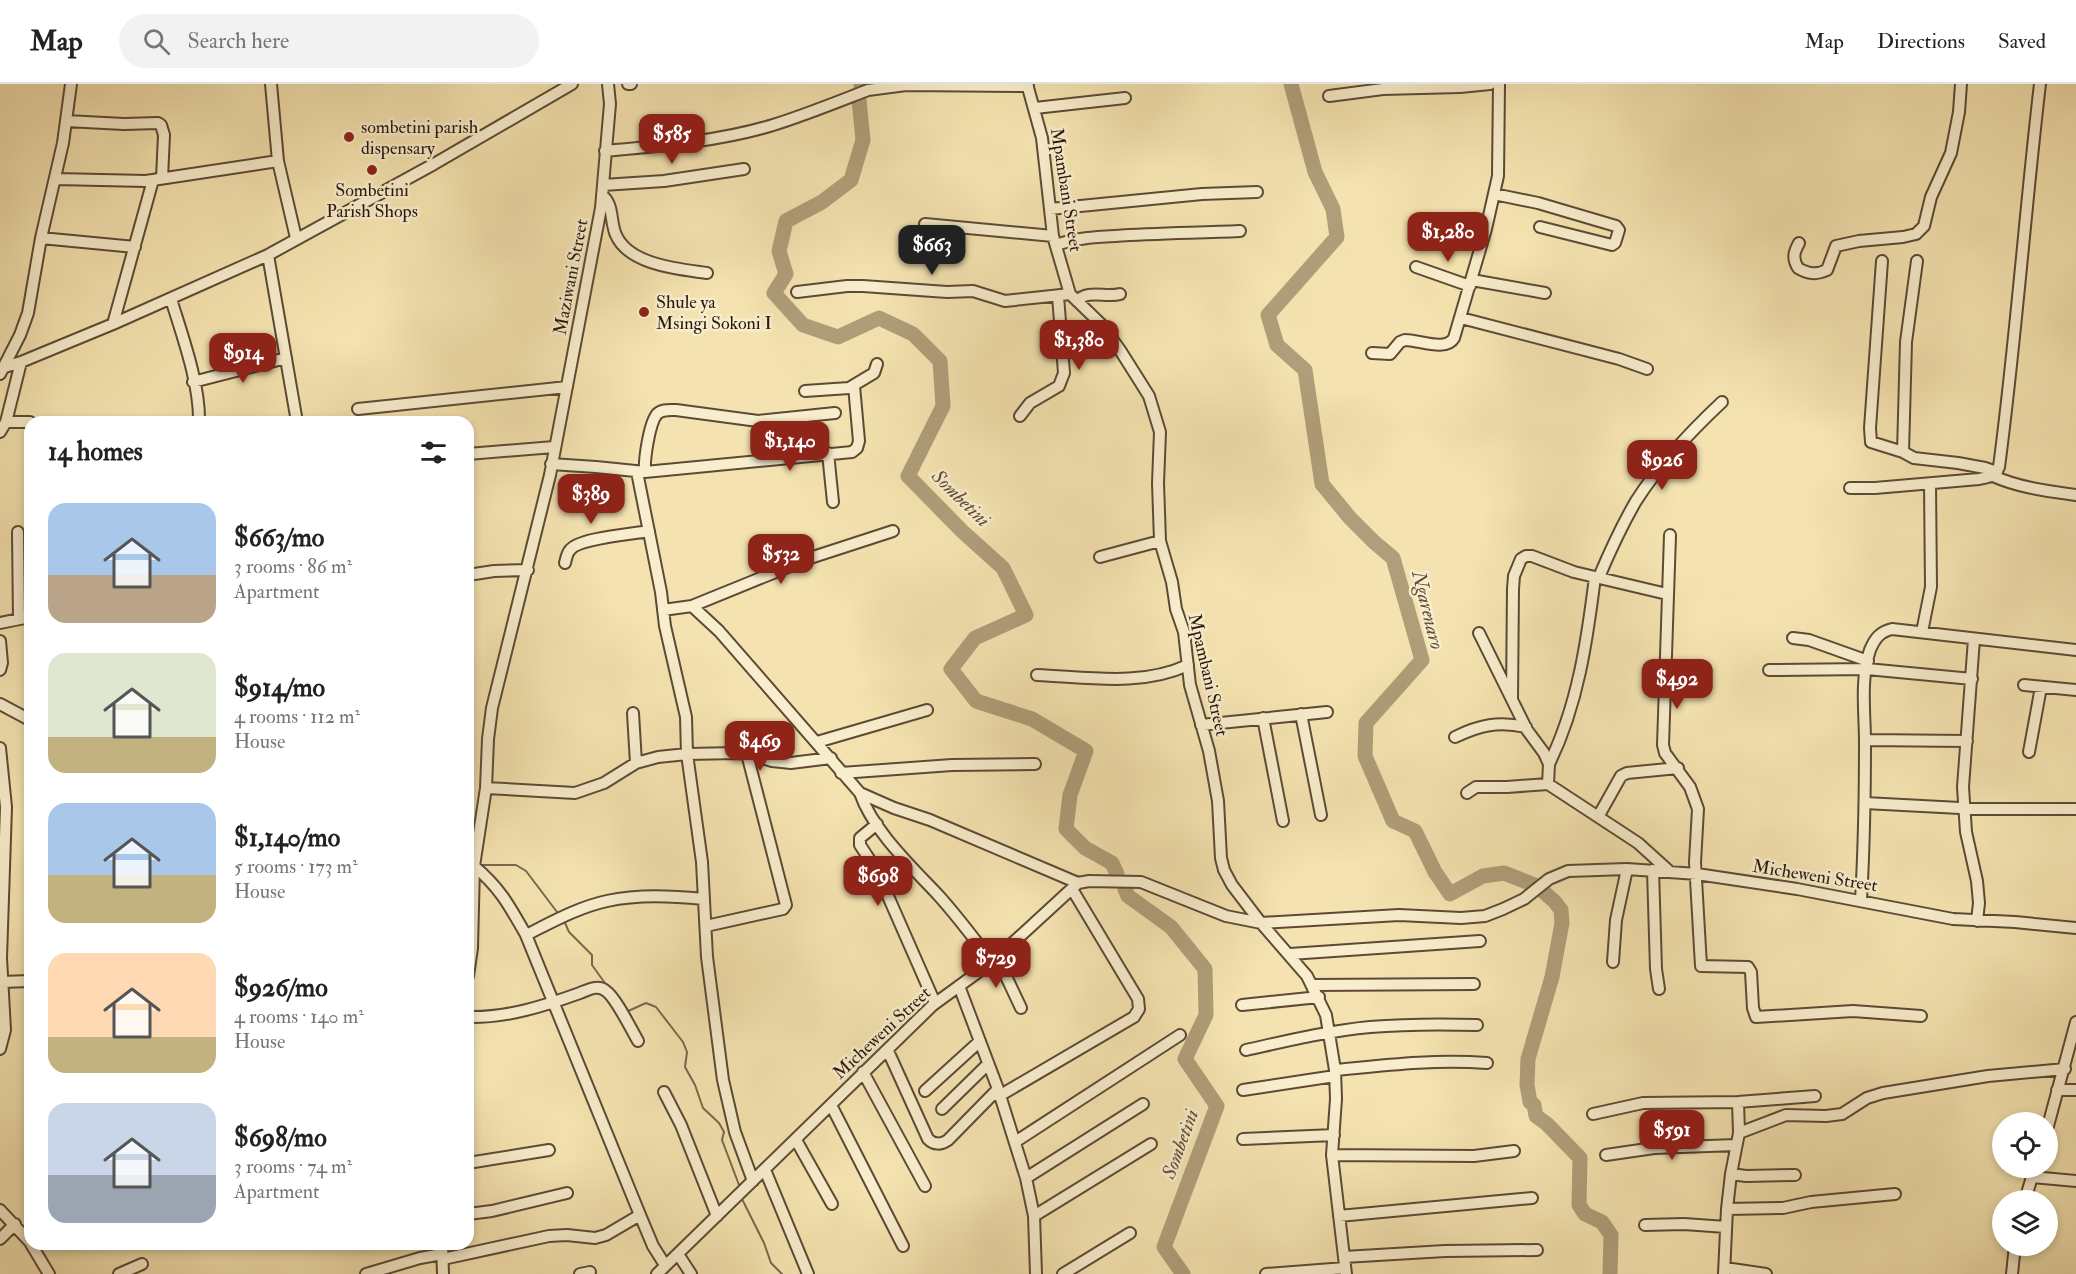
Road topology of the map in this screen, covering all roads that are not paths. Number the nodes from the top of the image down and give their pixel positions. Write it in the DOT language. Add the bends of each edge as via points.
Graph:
graph roads {
  1 [pos="71,84"];
  2 [pos="272,84"];
  3 [pos="572,84"];
  4 [pos="608,84"];
  5 [pos="1490,84"];
  6 [pos="1499,84"];
  7 [pos="1961,84"];
  8 [pos="2040,84"];
  9 [pos="1027,85"];
  10 [pos="1329,96"];
  11 [pos="1125,98"];
  12 [pos="1035,108"];
  13 [pos="66,121"];
  14 [pos="605,151"];
  15 [pos="278,161"];
  16 [pos="744,169"];
  17 [pos="56,178"];
  18 [pos="158,179"];
  19 [pos="603,191"];
  20 [pos="1257,192"];
  21 [pos="1494,194"];
  22 [pos="1050,209"];
  23 [pos="925,224"];
  24 [pos="1540,227"];
  25 [pos="1240,231"];
  26 [pos="41,238"];
  27 [pos="296,238"];
  28 [pos="1055,240"];
  29 [pos="1799,243"];
  30 [pos="135,248"];
  31 [pos="268,255"];
  32 [pos="1882,261"];
  33 [pos="1917,261"];
  34 [pos="1416,267"];
  35 [pos="707,273"];
  36 [pos="1471,283"];
  37 [pos="797,292"];
  38 [pos="1545,293"];
  39 [pos="1120,294"];
  40 [pos="1058,296"];
  41 [pos="1073,298"];
  42 [pos="171,299"];
  43 [pos="1461,318"];
  44 [pos="112,324"];
  45 [pos="1372,353"];
  46 [pos="286,358"];
  47 [pos="21,362"];
  48 [pos="877,364"];
  49 [pos="1647,369"];
  50 [pos="2,370"];
  51 [pos="194,382"];
  52 [pos="854,386"];
  53 [pos="567,387"];
  54 [pos="805,391"];
  55 [pos="1722,402"];
  56 [pos="358,409"];
  57 [pos="835,413"];
  58 [pos="199,416"];
  59 [pos="296,416"];
  60 [pos="1020,416"];
  61 [pos="24,423"];
  62 [pos="3,427"];
  63 [pos="554,447"];
  64 [pos="1904,452"];
  65 [pos="828,453"];
  66 [pos="474,454"];
  67 [pos="551,470"];
  68 [pos="641,472"];
  69 [pos="1995,474"];
  70 [pos="1930,484"];
  71 [pos="1850,488"];
  72 [pos="2076,495"];
  73 [pos="833,502"];
  74 [pos="649,531"];
  75 [pos="892,531"];
  76 [pos="18,532"];
  77 [pos="1670,535"];
  78 [pos="1160,541"];
  79 [pos="1100,557"];
  80 [pos="565,563"];
  81 [pos="528,570"];
  82 [pos="474,574"];
  83 [pos="1597,577"];
  84 [pos="1667,594"];
  85 [pos="24,606"];
  86 [pos="692,606"];
  87 [pos="663,610"];
  88 [pos="24,618"];
  89 [pos="0,623"];
  90 [pos="1922,632"];
  91 [pos="1479,633"];
  92 [pos="1793,638"];
  93 [pos="1974,639"];
  94 [pos="0,641"];
  95 [pos="2076,650"];
  96 [pos="1188,665"];
  97 [pos="1867,665"];
  98 [pos="0,670"];
  99 [pos="1769,670"];
  100 [pos="1037,675"];
  101 [pos="1972,679"];
  102 [pos="2024,685"];
  103 [pos="2041,687"];
  104 [pos="2076,690"];
  105 [pos="1512,699"];
  106 [pos="0,704"];
  107 [pos="927,710"];
  108 [pos="1327,712"];
  109 [pos="633,713"];
  110 [pos="1301,714"];
  111 [pos="24,717"];
  112 [pos="1263,718"];
  113 [pos="1201,725"];
  114 [pos="1526,727"];
  115 [pos="1455,737"];
  116 [pos="1865,740"];
  117 [pos="1967,741"];
  118 [pos="817,742"];
  119 [pos="0,748"];
  120 [pos="2030,752"];
  121 [pos="687,754"];
  122 [pos="747,754"];
  123 [pos="831,758"];
  124 [pos="636,763"];
  125 [pos="1035,764"];
  126 [pos="1549,764"];
  127 [pos="1678,768"];
  128 [pos="841,773"];
  129 [pos="1548,784"];
  130 [pos="486,788"];
  131 [pos="1467,792"];
  132 [pos="860,793"];
  133 [pos="1864,803"];
  134 [pos="1964,808"];
  135 [pos="2076,809"];
  136 [pos="1321,815"];
  137 [pos="1598,817"];
  138 [pos="1283,821"];
  139 [pos="877,824"];
  140 [pos="474,862"];
  141 [pos="474,869"];
  142 [pos="1627,869"];
  143 [pos="1653,870"];
  144 [pos="1669,872"];
  145 [pos="1696,874"];
  146 [pos="1075,886"];
  147 [pos="704,899"];
  148 [pos="1861,900"];
  149 [pos="1977,921"];
  150 [pos="1261,923"];
  151 [pos="706,926"];
  152 [pos="2076,928"];
  153 [pos="526,935"];
  154 [pos="1480,941"];
  155 [pos="1290,954"];
  156 [pos="994,959"];
  157 [pos="1613,962"];
  158 [pos="24,981"];
  159 [pos="2,982"];
  160 [pos="1474,984"];
  161 [pos="1312,985"];
  162 [pos="959,986"];
  163 [pos="1659,989"];
  164 [pos="1318,997"];
  165 [pos="554,1002"];
  166 [pos="935,1003"];
  167 [pos="1242,1005"];
  168 [pos="1021,1008"];
  169 [pos="1921,1016"];
  170 [pos="474,1017"];
  171 [pos="2076,1022"];
  172 [pos="1477,1025"];
  173 [pos="1330,1033"];
  174 [pos="1180,1035"];
  175 [pos="639,1041"];
  176 [pos="980,1041"];
  177 [pos="0,1049"];
  178 [pos="1246,1050"];
  179 [pos="888,1051"];
  180 [pos="1487,1063"];
  181 [pos="988,1064"];
  182 [pos="2064,1070"];
  183 [pos="863,1072"];
  184 [pos="1335,1073"];
  185 [pos="1244,1090"];
  186 [pos="2057,1090"];
  187 [pos="2076,1090"];
  188 [pos="925,1091"];
  189 [pos="664,1092"];
  190 [pos="999,1093"];
  191 [pos="1815,1096"];
  192 [pos="1738,1102"];
  193 [pos="1143,1104"];
  194 [pos="831,1105"];
  195 [pos="942,1109"];
  196 [pos="2052,1112"];
  197 [pos="1593,1114"];
  198 [pos="1739,1133"];
  199 [pos="1334,1135"];
  200 [pos="1243,1139"];
  201 [pos="796,1140"];
  202 [pos="1015,1142"];
  203 [pos="1151,1144"];
  204 [pos="1736,1145"];
  205 [pos="549,1150"];
  206 [pos="1515,1151"];
  207 [pos="1332,1155"];
  208 [pos="1606,1155"];
  209 [pos="474,1162"];
  210 [pos="765,1170"];
  211 [pos="1731,1174"];
  212 [pos="1795,1175"];
  213 [pos="2058,1177"];
  214 [pos="1026,1178"];
  215 [pos="753,1181"];
  216 [pos="2076,1181"];
  217 [pos="925,1186"];
  218 [pos="567,1192"];
  219 [pos="1895,1194"];
  220 [pos="1532,1198"];
  221 [pos="832,1204"];
  222 [pos="1727,1209"];
  223 [pos="0,1210"];
  224 [pos="474,1213"];
  225 [pos="640,1215"];
  226 [pos="717,1216"];
  227 [pos="1034,1216"];
  228 [pos="1339,1216"];
  229 [pos="15,1224"];
  230 [pos="1645,1225"];
  231 [pos="1726,1227"];
  232 [pos="1130,1233"];
  233 [pos="24,1235"];
  234 [pos="0,1239"];
  235 [pos="903,1246"];
  236 [pos="474,1247"];
  237 [pos="35,1250"];
  238 [pos="1537,1250"];
  239 [pos="442,1252"];
  240 [pos="678,1254"];
  241 [pos="2014,1256"];
  242 [pos="142,1264"];
  243 [pos="665,1265"];
  244 [pos="1345,1266"];
  245 [pos="1724,1271"];
  246 [pos="49,1274"];
  247 [pos="119,1274"];
  248 [pos="366,1274"];
  249 [pos="443,1274"];
  250 [pos="657,1274"];
  251 [pos="690,1274"];
  252 [pos="808,1274"];
  253 [pos="1036,1274"];
  254 [pos="1063,1274"];
  255 [pos="1266,1274"];
  256 [pos="1766,1274"];
  257 [pos="2012,1274"];
  1 -- 13 [label="street"];
  2 -- 15 [label="street"];
  3 -- 27 [label="street"];
  4 -- 14 [label="street, Maziwani Street"];
  5 -- 10 [label="street"];
  6 -- 21 [label="street" via="1498,176"];
  7 -- 29 [label="street" via="1950,153 1931,197 1924,226 1916,234 1840,244 1827,270 1811,274 1798,267 1794,257"];
  8 -- 69 [label="street" via="2009,392"];
  9 -- 12 [label="street, Mpambani Street"];
  9 -- 14 [label="street" via="880,88 744,132"];
  11 -- 12 [label="street"];
  12 -- 22 [label="street, Mpambani Street"];
  13 -- 17 [label="street"];
  13 -- 18 [label="street" via="161,124 164,135"];
  14 -- 19 [label="street, Maziwani Street"];
  15 -- 18 [label="street"];
  15 -- 27 [label="street"];
  16 -- 19 [label="street"];
  17 -- 18 [label="street"];
  17 -- 26 [label="street"];
  18 -- 30 [label="street"];
  19 -- 35 [label="street" via="616,235 627,251 674,268"];
  19 -- 53 [label="street, Maziwani Street"];
  20 -- 22 [label="street"];
  21 -- 24 [label="street" via="1577,214 1619,230 1612,245"];
  21 -- 36 [label="street"];
  22 -- 28 [label="street, Mpambani Street"];
  23 -- 28 [label="street"];
  25 -- 28 [label="street" via="1156,232"];
  26 -- 30 [label="street"];
  26 -- 50 [label="street" via="28,313"];
  27 -- 31 [label="street"];
  28 -- 41 [label="street, Mpambani Street"];
  30 -- 44 [label="street"];
  31 -- 42 [label="street"];
  31 -- 46 [label="street"];
  32 -- 64 [label="street" via="1870,438 1873,444"];
  33 -- 64 [label="street" via="1906,342"];
  34 -- 36 [label="street"];
  36 -- 38 [label="street"];
  36 -- 43 [label="street"];
  37 -- 40 [label="street" via="847,286 973,291 1005,301"];
  39 -- 41 [label="street"];
  40 -- 41 [label="street"];
  40 -- 60 [label="street" via="1064,373 1059,386 1030,403"];
  41 -- 78 [label="street, Mpambani Street" via="1102,325 1120,350 1154,411 1160,432"];
  42 -- 44 [label="street"];
  42 -- 51 [label="street"];
  43 -- 45 [label="street" via="1452,342 1445,345 1405,340 1390,354"];
  43 -- 49 [label="street"];
  44 -- 47 [label="street"];
  46 -- 51 [label="street"];
  46 -- 59 [label="street"];
  47 -- 50 [label="street"];
  47 -- 62 [label="street"];
  48 -- 52 [label="street" via="876,372"];
  51 -- 58 [label="street"];
  52 -- 54 [label="street"];
  52 -- 65 [label="street" via="858,448"];
  53 -- 56 [label="street"];
  53 -- 63 [label="street, Maziwani Street"];
  55 -- 83 [label="street" via="1643,492"];
  57 -- 68 [label="street" via="758,421 664,410 654,421"];
  61 -- 62 [label="street"];
  63 -- 66 [label="street"];
  63 -- 67 [label="street, Maziwani Street"];
  64 -- 69 [label="street" via="1914,458 1985,468"];
  65 -- 68 [label="street"];
  65 -- 73 [label="street"];
  67 -- 68 [label="street" via="596,466"];
  67 -- 81 [label="street, Maziwani Street"];
  68 -- 74 [label="street"];
  69 -- 70 [label="street"];
  69 -- 72 [label="street" via="2007,482"];
  70 -- 71 [label="street"];
  70 -- 90 [label="street" via="1931,587"];
  74 -- 80 [label="street" via="577,544"];
  74 -- 87 [label="street"];
  75 -- 86 [label="street" via="810,558"];
  76 -- 85 [label="street"];
  77 -- 84 [label="street"];
  78 -- 79 [label="street"];
  78 -- 96 [label="street, Mpambani Street" via="1184,632"];
  81 -- 82 [label="street"];
  81 -- 130 [label="street, Maziwani Street" via="492,708"];
  83 -- 84 [label="street"];
  83 -- 105 [label="street" via="1532,556 1521,559 1513,589"];
  83 -- 126 [label="street" via="1581,671"];
  84 -- 127 [label="street" via="1663,745"];
  86 -- 87 [label="street"];
  86 -- 118 [label="street"];
  87 -- 121 [label="street" via="686,717"];
  88 -- 89 [label="street"];
  90 -- 93 [label="street"];
  90 -- 97 [label="street" via="1881,632"];
  91 -- 105 [label="street"];
  92 -- 97 [label="street" via="1809,640"];
  93 -- 95 [label="street"];
  93 -- 101 [label="street"];
  94 -- 98 [label="street"];
  96 -- 100 [label="street" via="1161,675 1134,678"];
  96 -- 113 [label="street, Mpambani Street"];
  97 -- 99 [label="street"];
  97 -- 101 [label="street"];
  97 -- 116 [label="street"];
  101 -- 117 [label="street"];
  102 -- 103 [label="street"];
  103 -- 104 [label="street"];
  103 -- 120 [label="street"];
  105 -- 114 [label="street"];
  106 -- 111 [label="street"];
  107 -- 118 [label="street"];
  108 -- 110 [label="street"];
  109 -- 124 [label="street"];
  110 -- 112 [label="street"];
  110 -- 136 [label="street"];
  112 -- 113 [label="street"];
  112 -- 138 [label="street"];
  113 -- 150 [label="street, Mpambani Street" via="1218,801 1224,870"];
  114 -- 115 [label="street" via="1492,724"];
  114 -- 126 [label="street"];
  116 -- 117 [label="street"];
  116 -- 133 [label="street"];
  117 -- 134 [label="street"];
  118 -- 123 [label="street"];
  119 -- 159 [label="street" via="6,807"];
  121 -- 122 [label="street"];
  121 -- 124 [label="street"];
  121 -- 147 [label="street"];
  122 -- 123 [label="street" via="782,762"];
  122 -- 151 [label="street" via="786,905 783,909"];
  123 -- 128 [label="street"];
  124 -- 130 [label="street" via="604,783 575,793"];
  125 -- 128 [label="street"];
  126 -- 129 [label="street"];
  127 -- 137 [label="street" via="1627,772"];
  127 -- 145 [label="street" via="1698,809"];
  128 -- 132 [label="street"];
  129 -- 131 [label="street" via="1476,787"];
  129 -- 137 [label="street"];
  130 -- 140 [label="street, Maziwani Street"];
  132 -- 139 [label="street"];
  132 -- 146 [label="street" via="930,820"];
  133 -- 134 [label="street"];
  133 -- 148 [label="street"];
  134 -- 135 [label="street"];
  134 -- 149 [label="street" via="1977,881"];
  137 -- 144 [label="street" via="1638,843"];
  139 -- 156 [label="street"];
  139 -- 166 [label="street" via="860,838 860,845 877,871"];
  141 -- 153 [label="street" via="501,892"];
  142 -- 143 [label="street, Micheweni Street"];
  142 -- 150 [label="street, Micheweni Street" via="1568,871 1485,916 1399,915"];
  142 -- 157 [label="street" via="1617,913"];
  143 -- 144 [label="street, Micheweni Street"];
  143 -- 163 [label="street"];
  144 -- 145 [label="street, Micheweni Street"];
  145 -- 148 [label="street, Micheweni Street"];
  145 -- 169 [label="street" via="1701,965 1749,967 1756,1017 1853,1011"];
  146 -- 150 [label="street" via="1141,882 1226,916"];
  146 -- 156 [label="street, Micheweni Street"];
  146 -- 190 [label="street" via="1138,999 1139,1009 1134,1017"];
  147 -- 151 [label="street"];
  147 -- 153 [label="street" via="669,896 608,901"];
  148 -- 149 [label="street, Micheweni Street"];
  149 -- 152 [label="street, Micheweni Street"];
  150 -- 155 [label="street, Mpambani Street"];
  151 -- 215 [label="street" via="723,1080 735,1132"];
  153 -- 165 [label="street"];
  154 -- 155 [label="street"];
  155 -- 161 [label="street, Mpambani Street"];
  156 -- 162 [label="street, Micheweni Street"];
  156 -- 168 [label="street"];
  158 -- 159 [label="street"];
  159 -- 177 [label="street" via="5,1030"];
  160 -- 161 [label="street"];
  161 -- 164 [label="street, Mpambani Street"];
  162 -- 166 [label="street, Micheweni Street"];
  162 -- 176 [label="street"];
  164 -- 167 [label="street"];
  164 -- 173 [label="street, Mpambani Street"];
  165 -- 170 [label="street" via="503,1016"];
  165 -- 175 [label="street" via="592,988 603,989"];
  165 -- 225 [label="street"];
  166 -- 179 [label="street, Micheweni Street"];
  171 -- 182 [label="street"];
  172 -- 173 [label="street" via="1382,1027"];
  173 -- 178 [label="street"];
  173 -- 184 [label="street, Mpambani Street"];
  174 -- 202 [label="street"];
  176 -- 181 [label="street"];
  176 -- 188 [label="street"];
  179 -- 183 [label="street, Micheweni Street"];
  179 -- 190 [label="street" via="928,1139 935,1144 948,1140"];
  180 -- 184 [label="street" via="1416,1061"];
  181 -- 190 [label="street"];
  181 -- 195 [label="street"];
  182 -- 186 [label="street"];
  182 -- 198 [label="street" via="1988,1076 1883,1093 1842,1114 1786,1115"];
  183 -- 194 [label="street, Micheweni Street"];
  183 -- 217 [label="street"];
  184 -- 185 [label="street"];
  184 -- 199 [label="street, Mpambani Street"];
  186 -- 187 [label="street"];
  186 -- 196 [label="street"];
  189 -- 226 [label="street"];
  190 -- 202 [label="street"];
  191 -- 192 [label="street"];
  192 -- 197 [label="street" via="1643,1103"];
  192 -- 198 [label="street"];
  193 -- 214 [label="street"];
  194 -- 201 [label="street, Micheweni Street"];
  194 -- 235 [label="street"];
  198 -- 204 [label="street"];
  199 -- 200 [label="street"];
  199 -- 207 [label="street, Mpambani Street"];
  201 -- 210 [label="street, Micheweni Street"];
  201 -- 221 [label="street"];
  202 -- 214 [label="street"];
  203 -- 227 [label="street"];
  204 -- 208 [label="street" via="1654,1148"];
  204 -- 211 [label="street"];
  205 -- 209 [label="street"];
  206 -- 207 [label="street" via="1474,1156"];
  207 -- 228 [label="street, Mpambani Street"];
  210 -- 215 [label="street, Micheweni Street"];
  210 -- 252 [label="street"];
  211 -- 212 [label="street"];
  211 -- 222 [label="street"];
  213 -- 216 [label="street"];
  214 -- 227 [label="street"];
  215 -- 226 [label="street, Micheweni Street"];
  218 -- 224 [label="street"];
  219 -- 222 [label="street" via="1784,1208"];
  220 -- 228 [label="street"];
  222 -- 231 [label="street"];
  223 -- 229 [label="street"];
  225 -- 236 [label="street" via="601,1237 549,1236"];
  225 -- 243 [label="street"];
  226 -- 240 [label="street, Micheweni Street"];
  227 -- 253 [label="street"];
  228 -- 244 [label="street, Mpambani Street"];
  229 -- 233 [label="street"];
  229 -- 234 [label="street"];
  230 -- 231 [label="street"];
  231 -- 245 [label="street"];
  232 -- 254 [label="street"];
  237 -- 246 [label="street"];
  238 -- 244 [label="street" via="1445,1251"];
  239 -- 248 [label="street"];
  239 -- 249 [label="street"];
  240 -- 243 [label="street, Micheweni Street"];
  240 -- 251 [label="street"];
  241 -- 257 [label="street"];
  242 -- 247 [label="street"];
  243 -- 250 [label="street, Micheweni Street"];
  244 -- 255 [label="street"];
  245 -- 256 [label="street"];
}
